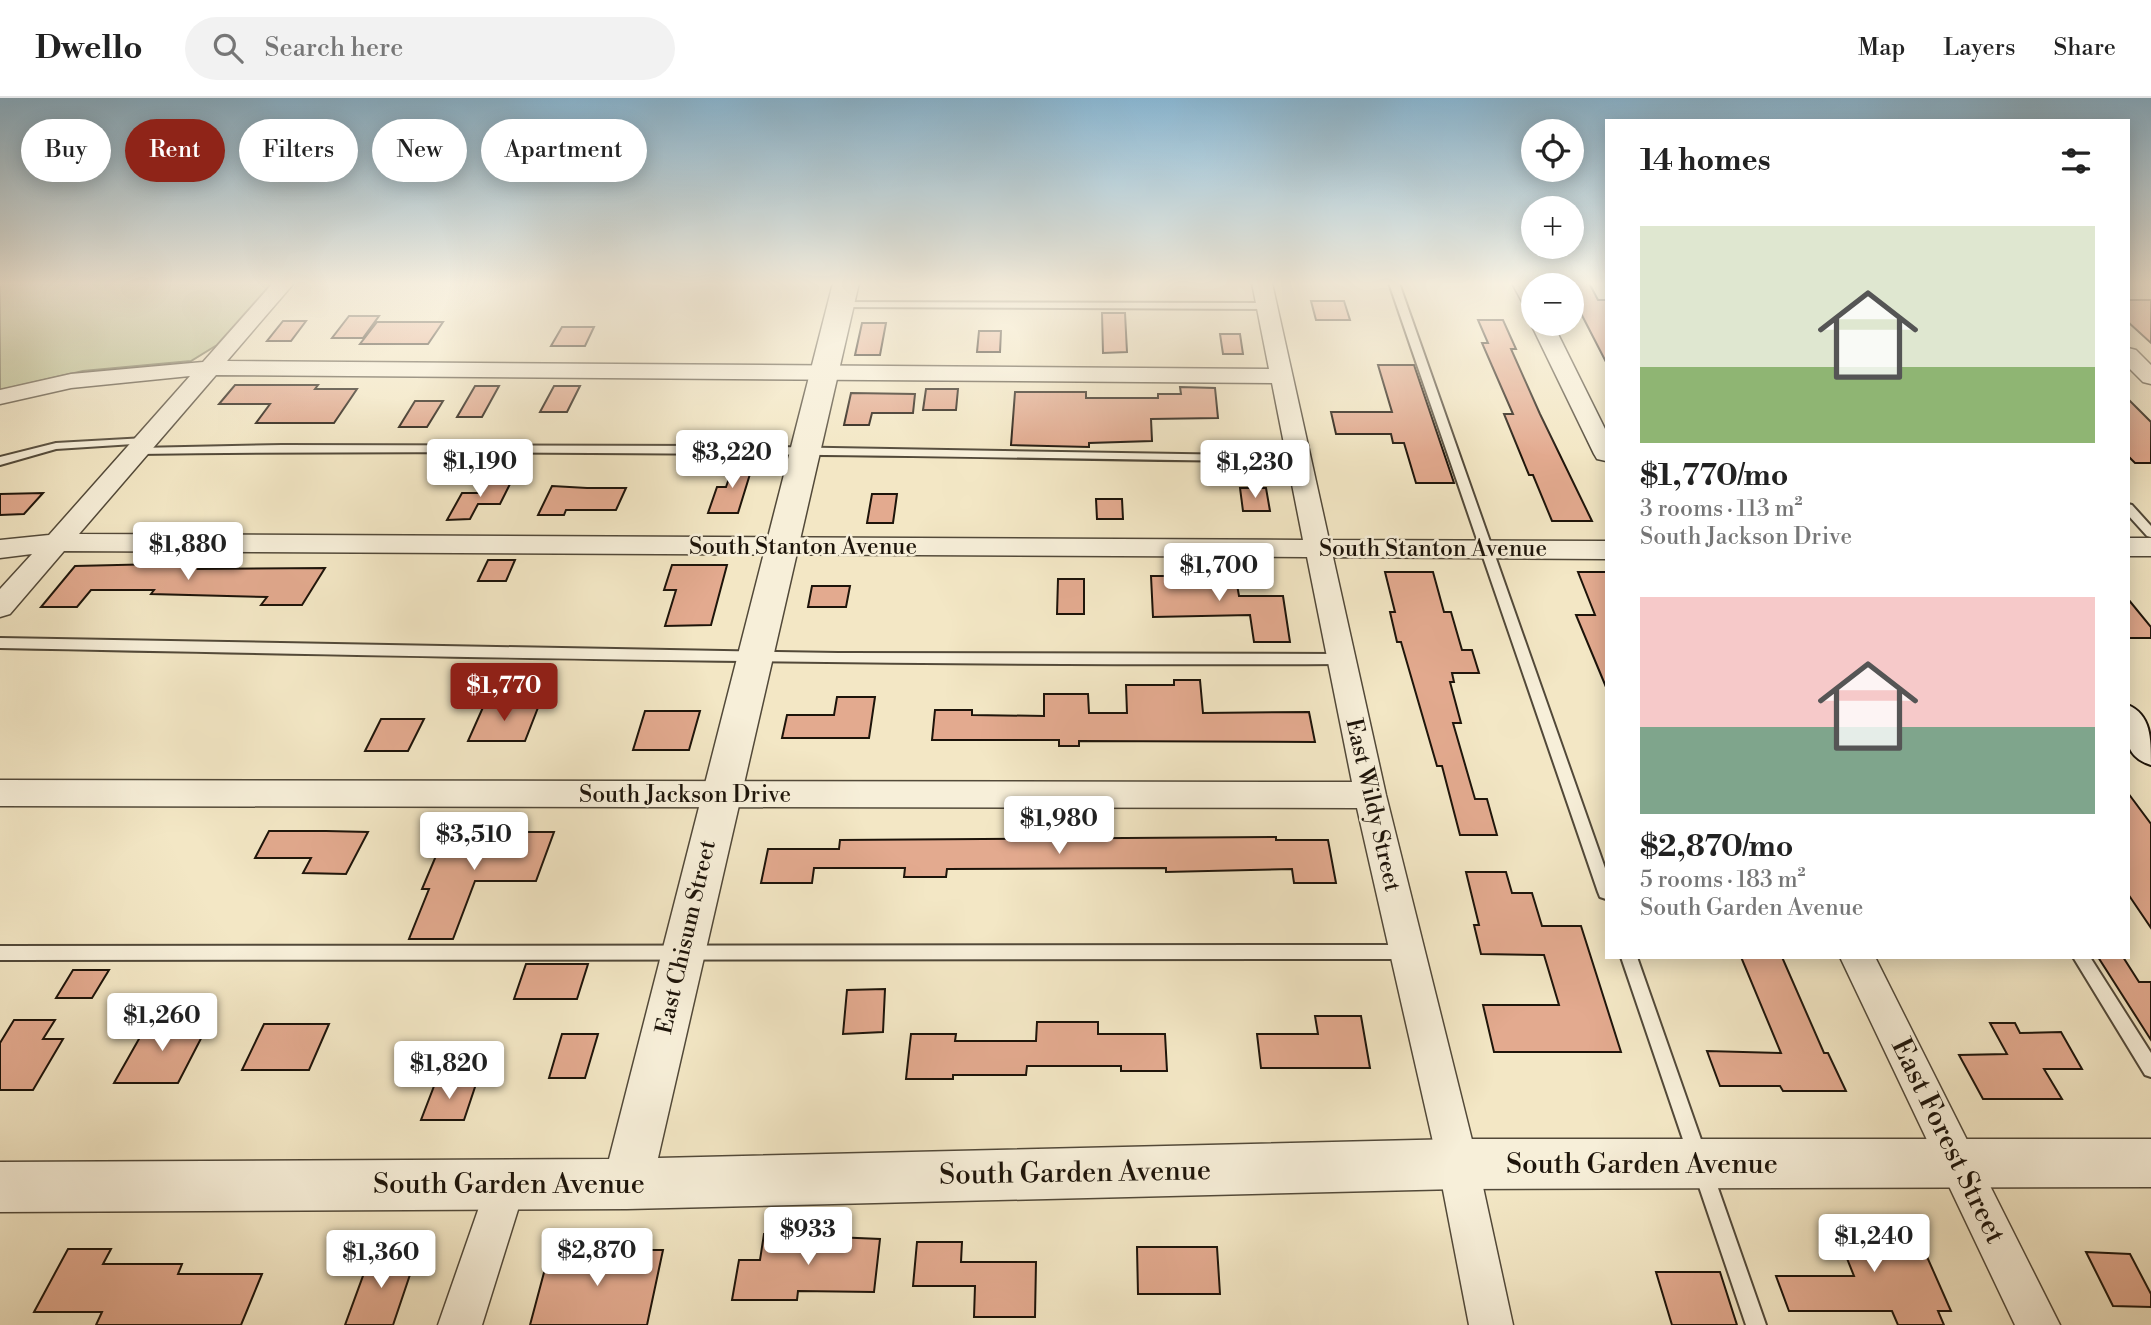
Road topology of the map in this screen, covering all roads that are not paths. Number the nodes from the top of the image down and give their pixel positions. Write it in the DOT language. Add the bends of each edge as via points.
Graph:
graph roads {
  1 [pos="233,340"];
  2 [pos="832,340"];
  3 [pos="1275,340"];
  4 [pos="1414,340"];
  5 [pos="1550,340"];
  6 [pos="2130,357"];
  7 [pos="208,368"];
  8 [pos="824,373"];
  9 [pos="1283,376"];
  10 [pos="2151,377"];
  11 [pos="0,397"];
  12 [pos="141,446"];
  13 [pos="804,452"];
  14 [pos="1605,452"];
  15 [pos="1299,459"];
  16 [pos="0,461"];
  17 [pos="2130,510"];
  18 [pos="2151,533"];
  19 [pos="59,542"];
  20 [pos="780,547"];
  21 [pos="2130,547"];
  22 [pos="2151,547"];
  23 [pos="0,549"];
  24 [pos="1317,549"];
  25 [pos="1488,549"];
  26 [pos="1605,550"];
  27 [pos="0,607"];
  28 [pos="0,643"];
  29 [pos="753,658"];
  30 [pos="1341,659"];
  31 [pos="2130,723"];
  32 [pos="2151,750"];
  33 [pos="0,793"];
  34 [pos="1370,795"];
  35 [pos="719,796"];
  36 [pos="1605,889"];
  37 [pos="1408,952"];
  38 [pos="0,953"];
  39 [pos="682,954"];
  40 [pos="1630,959"];
  41 [pos="1858,959"];
  42 [pos="2082,959"];
  43 [pos="2151,1069"];
  44 [pos="1458,1164"];
  45 [pos="1700,1164"];
  46 [pos="1960,1164"];
  47 [pos="2151,1164"];
  48 [pos="506,1184"];
  49 [pos="627,1184"];
  50 [pos="0,1187"];
  51 [pos="460,1325"];
  52 [pos="1491,1325"];
  53 [pos="1756,1325"];
  54 [pos="2038,1325"];
  1 -- 7 [label="street"];
  2 -- 8 [label="street, East Chisum Street"];
  3 -- 9 [label="street, East Wildy Street"];
  4 -- 25 [label="lane"];
  5 -- 14 [label="street"];
  6 -- 10 [label="street"];
  7 -- 8 [label="street"];
  7 -- 11 [label="street" via="71,381"];
  7 -- 12 [label="street"];
  8 -- 9 [label="street"];
  8 -- 13 [label="street, East Chisum Street"];
  9 -- 15 [label="street, East Wildy Street"];
  12 -- 13 [label="lane"];
  12 -- 16 [label="lane" via="56,446"];
  12 -- 19 [label="street"];
  13 -- 15 [label="lane"];
  13 -- 20 [label="street, East Chisum Street"];
  15 -- 24 [label="street, East Wildy Street"];
  17 -- 18 [label="lane"];
  19 -- 20 [label="street, South Stanton Avenue"];
  19 -- 23 [label="street, South Stanton Avenue"];
  19 -- 27 [label="street"];
  20 -- 24 [label="street, South Stanton Avenue"];
  20 -- 29 [label="street, East Chisum Street"];
  21 -- 22 [label="street"];
  24 -- 25 [label="street, South Stanton Avenue"];
  24 -- 30 [label="street, East Wildy Street"];
  25 -- 26 [label="street, South Stanton Avenue"];
  25 -- 36 [label="lane"];
  28 -- 29 [label="lane"];
  29 -- 30 [label="lane"];
  29 -- 35 [label="street, East Chisum Street"];
  30 -- 34 [label="street, East Wildy Street"];
  31 -- 32 [label="main road"];
  33 -- 35 [label="street, South Jackson Drive"];
  34 -- 35 [label="street, South Jackson Drive"];
  34 -- 37 [label="street, East Wildy Street"];
  35 -- 39 [label="street, East Chisum Street"];
  37 -- 39 [label="lane"];
  37 -- 44 [label="street, East Wildy Street"];
  38 -- 39 [label="lane"];
  39 -- 49 [label="street, East Chisum Street"];
  40 -- 45 [label="lane"];
  41 -- 46 [label="street, East Forest Street"];
  42 -- 43 [label="lane"];
  44 -- 45 [label="street, South Garden Avenue"];
  44 -- 49 [label="street, South Garden Avenue"];
  44 -- 52 [label="street, East Wildy Street"];
  45 -- 46 [label="street, South Garden Avenue"];
  45 -- 53 [label="lane"];
  46 -- 47 [label="street, South Garden Avenue"];
  46 -- 54 [label="street, East Forest Street"];
  48 -- 49 [label="street, South Garden Avenue"];
  48 -- 50 [label="street, South Garden Avenue"];
  48 -- 51 [label="street"];
}
